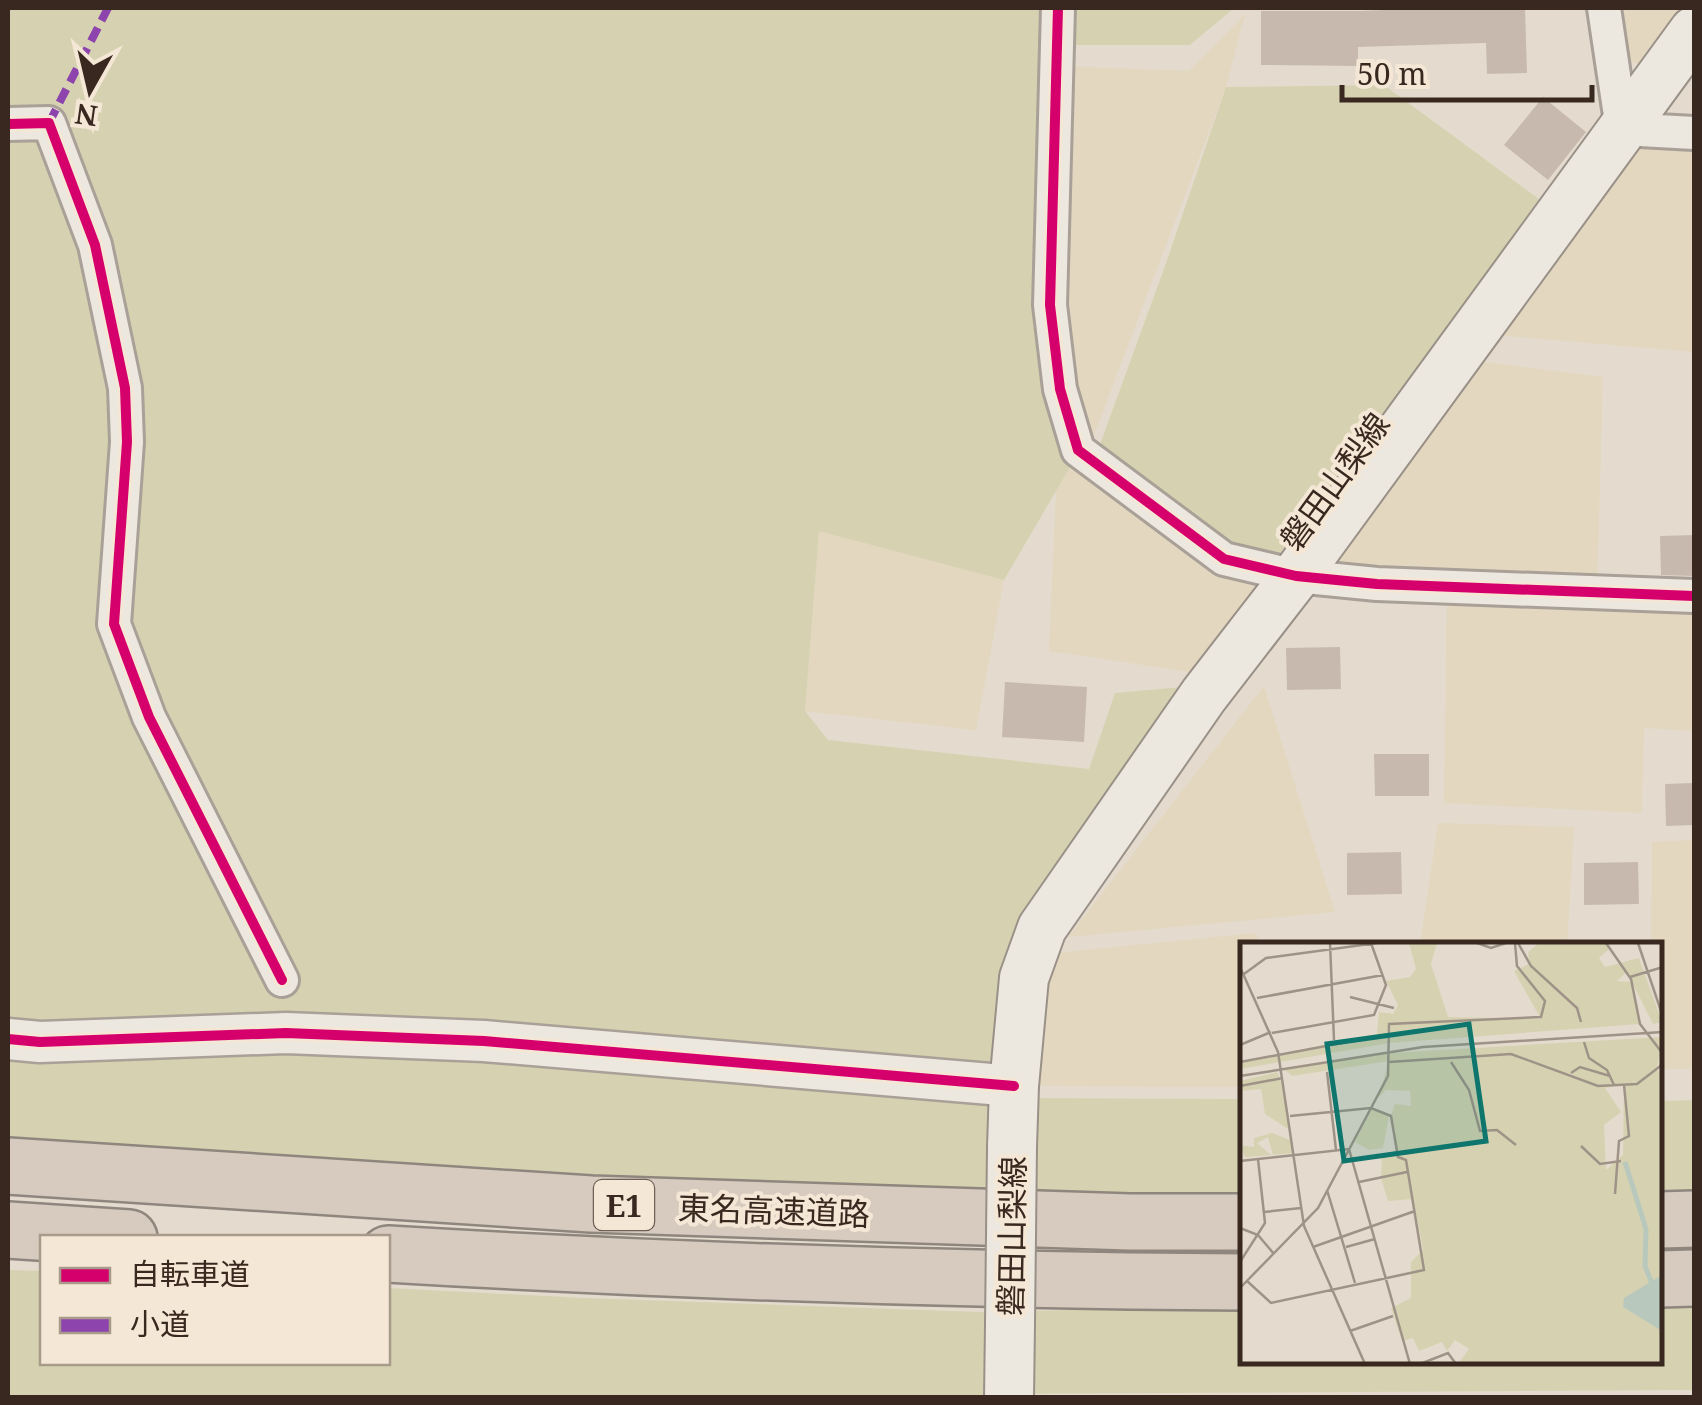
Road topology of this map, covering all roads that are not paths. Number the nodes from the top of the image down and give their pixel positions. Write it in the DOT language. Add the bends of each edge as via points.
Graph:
graph roads {
  1 [pos="1058,8"];
  2 [pos="1604,8"];
  3 [pos="1694,31"];
  4 [pos="8,124"];
  5 [pos="1622,129"];
  6 [pos="1694,133"];
  7 [pos="1296,576"];
  8 [pos="1694,596"];
  9 [pos="282,980"];
  10 [pos="8,1039"];
  11 [pos="1014,1086"];
  12 [pos="8,1166"];
  13 [pos="1694,1219"];
  14 [pos="1662,1220"];
  15 [pos="1240,1222"];
  16 [pos="8,1230"];
  17 [pos="84,1235"];
  18 [pos="390,1254"];
  19 [pos="1694,1278"];
  20 [pos="1662,1279"];
  21 [pos="1240,1282"];
  22 [pos="1009,1398"];
  1 -- 7 [label="street" via="1050,305 1060,388 1078,450 1224,559"];
  2 -- 5 [label="street"];
  3 -- 5 [label="main road, 磐田山梨線"];
  4 -- 9 [label="street" via="49,122 95,244 126,388 114,624 149,717"];
  5 -- 6 [label="street"];
  5 -- 7 [label="main road, 磐田山梨線"];
  7 -- 8 [label="street"];
  7 -- 11 [label="main road, 磐田山梨線" via="1042,928 1024,978"];
  10 -- 11 [label="street" via="286,1033 484,1041"];
  11 -- 22 [label="main road, 磐田山梨線, bridge"];
  12 -- 15 [label="highway, 東名高速道路 / E1" via="591,1204"];
  13 -- 14 [label="highway"];
  16 -- 17 [label="highway"];
  18 -- 21 [label="highway, 東名高速道路 / E1" via="588,1266"];
  19 -- 20 [label="highway"];
}
